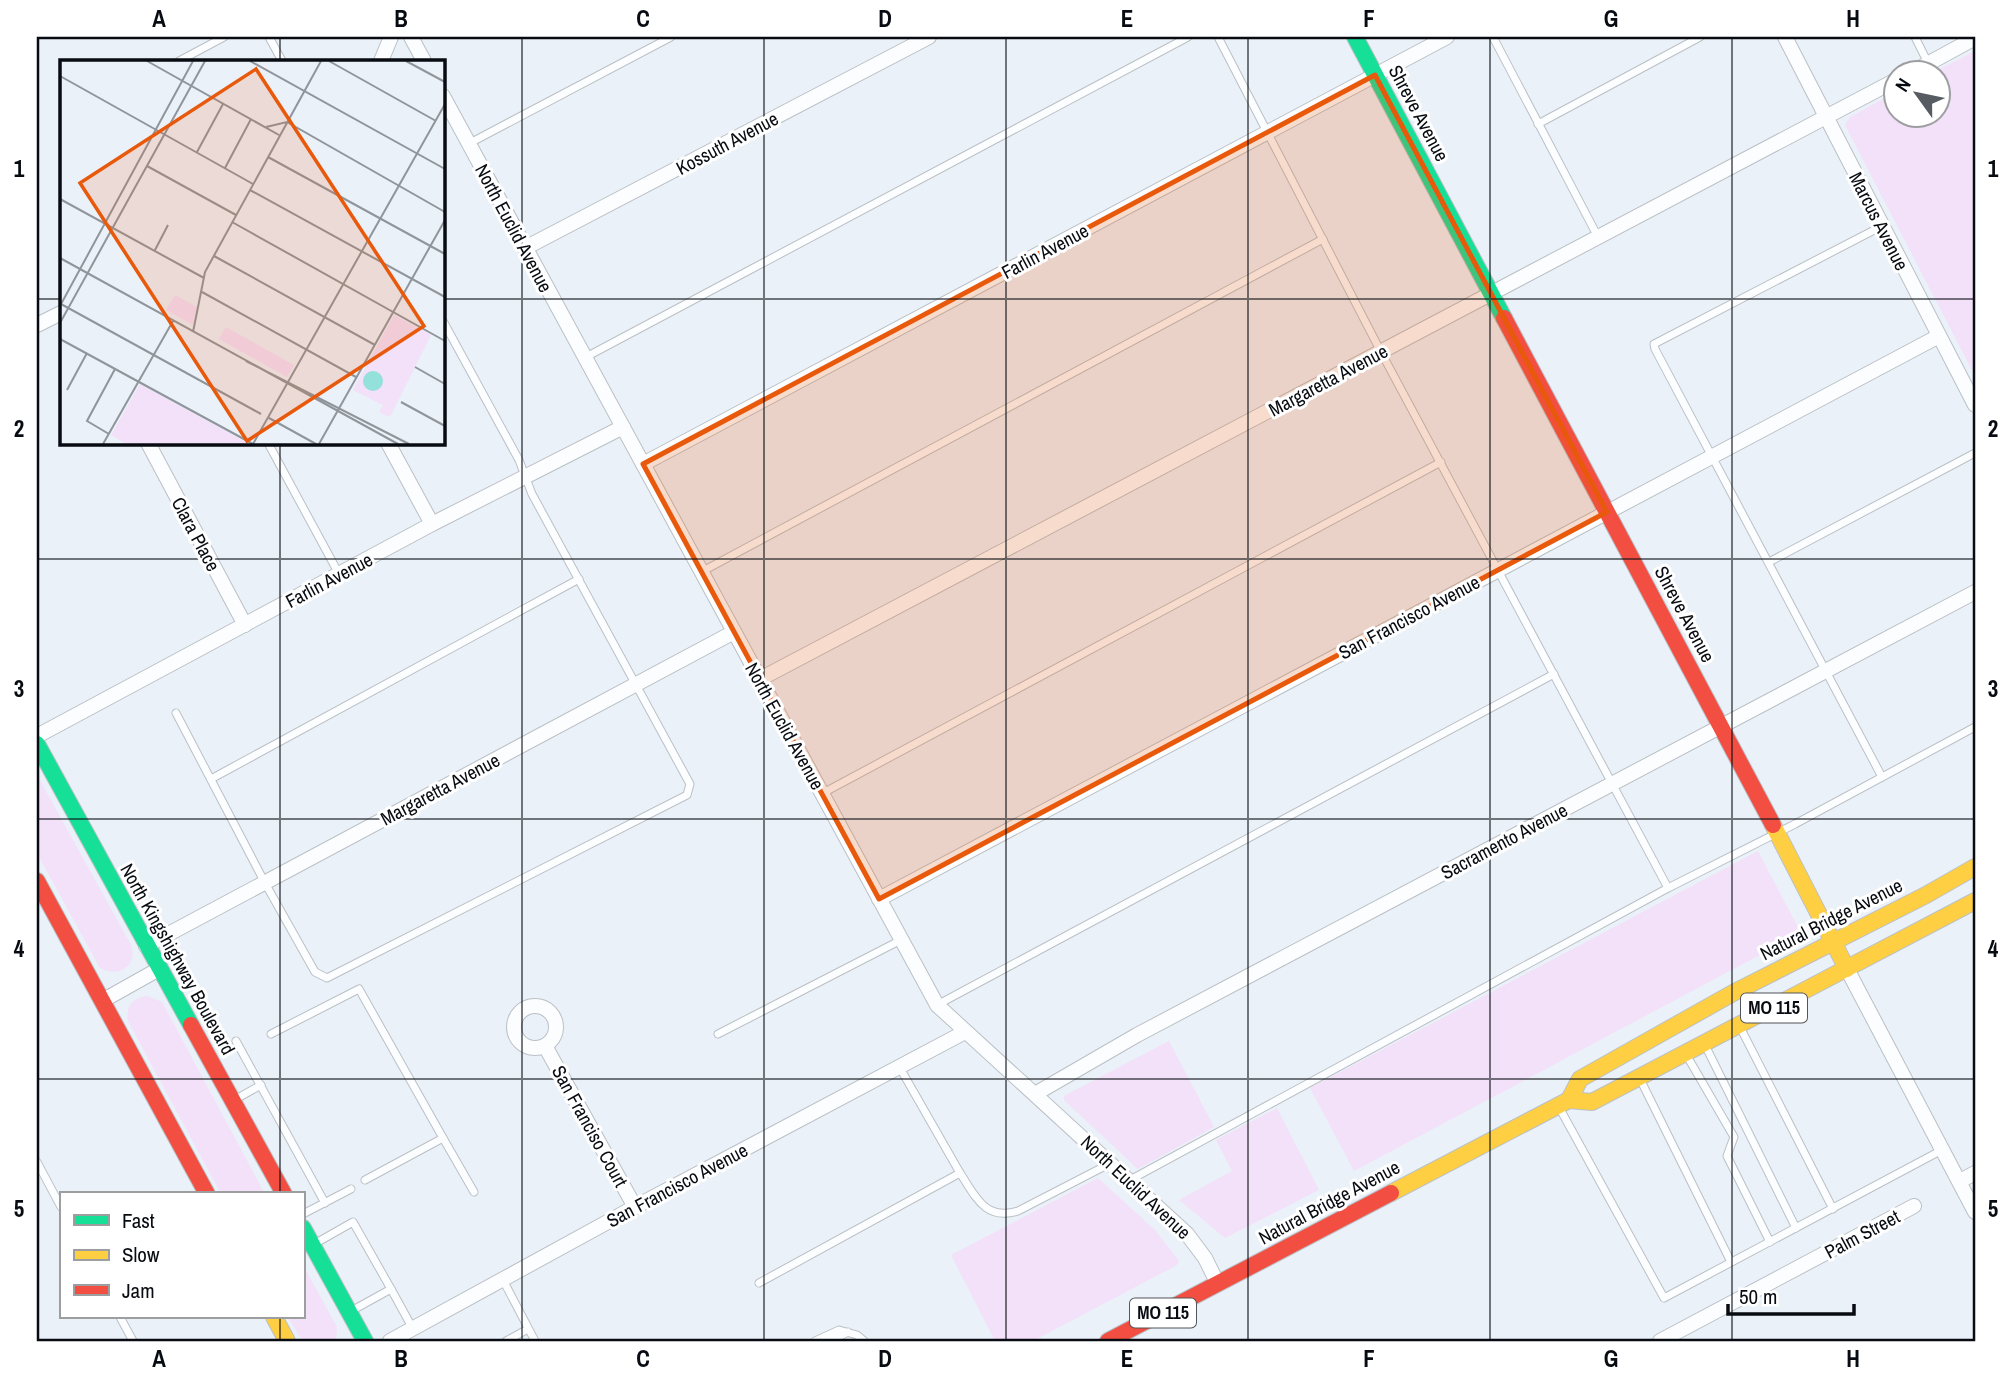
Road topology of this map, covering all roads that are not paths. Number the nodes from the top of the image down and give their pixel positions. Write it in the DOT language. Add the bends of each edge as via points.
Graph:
graph roads {
  1 [pos="224,37"];
  2 [pos="269,37"];
  3 [pos="391,37"];
  4 [pos="411,37"];
  5 [pos="671,37"];
  6 [pos="929,37"];
  7 [pos="1188,37"];
  8 [pos="1218,37"];
  9 [pos="1355,37"];
  10 [pos="1447,37"];
  11 [pos="1493,37"];
  12 [pos="1700,37"];
  13 [pos="1785,37"];
  14 [pos="1915,37"];
  15 [pos="1975,38"];
  16 [pos="181,60"];
  17 [pos="281,60"];
  18 [pos="382,60"];
  19 [pos="423,60"];
  20 [pos="1926,60"];
  21 [pos="1934,60"];
  22 [pos="1376,75"];
  23 [pos="1882,87"];
  24 [pos="445,105"];
  25 [pos="1825,118"];
  26 [pos="1538,124"];
  27 [pos="1268,132"];
  28 [pos="469,144"];
  29 [pos="1882,226"];
  30 [pos="1598,237"];
  31 [pos="1323,239"];
  32 [pos="526,248"];
  33 [pos="1491,293"];
  34 [pos="60,314"];
  35 [pos="444,323"];
  36 [pos="37,325"];
  37 [pos="1939,335"];
  38 [pos="1381,352"];
  39 [pos="585,358"];
  40 [pos="1975,405"];
  41 [pos="622,427"];
  42 [pos="149,444"];
  43 [pos="269,444"];
  44 [pos="389,444"];
  45 [pos="1975,453"];
  46 [pos="1712,456"];
  47 [pos="1441,463"];
  48 [pos="643,464"];
  49 [pos="525,477"];
  50 [pos="1607,512"];
  51 [pos="432,524"];
  52 [pos="1769,562"];
  53 [pos="1498,570"];
  54 [pos="701,572"];
  55 [pos="340,574"];
  56 [pos="579,579"];
  57 [pos="1975,592"];
  58 [pos="245,625"];
  59 [pos="734,632"];
  60 [pos="1826,671"];
  61 [pos="1554,674"];
  62 [pos="760,679"];
  63 [pos="637,684"];
  64 [pos="176,713"];
  65 [pos="1720,727"];
  66 [pos="1975,727"];
  67 [pos="37,736"];
  68 [pos="37,744"];
  69 [pos="1882,777"];
  70 [pos="211,779"];
  71 [pos="1612,784"];
  72 [pos="822,794"];
  73 [pos="1777,833"];
  74 [pos="1975,867"];
  75 [pos="37,881"];
  76 [pos="265,883"];
  77 [pos="1668,888"];
  78 [pos="879,899"];
  79 [pos="1975,901"];
  80 [pos="901,940"];
  81 [pos="146,946"];
  82 [pos="1839,955"];
  83 [pos="159,969"];
  84 [pos="102,1001"];
  85 [pos="936,1005"];
  86 [pos="1740,1026"];
  87 [pos="965,1032"];
  88 [pos="271,1034"];
  89 [pos="718,1034"];
  90 [pos="236,1041"];
  91 [pos="545,1046"];
  92 [pos="1696,1048"];
  93 [pos="900,1068"];
  94 [pos="1639,1077"];
  95 [pos="261,1085"];
  96 [pos="1035,1094"];
  97 [pos="233,1101"];
  98 [pos="1564,1103"];
  99 [pos="443,1138"];
  100 [pos="1943,1150"];
  101 [pos="37,1161"];
  102 [pos="1111,1163"];
  103 [pos="961,1173"];
  104 [pos="1975,1173"];
  105 [pos="365,1180"];
  106 [pos="1130,1180"];
  107 [pos="1959,1181"];
  108 [pos="351,1189"];
  109 [pos="206,1192"];
  110 [pos="283,1192"];
  111 [pos="474,1192"];
  112 [pos="325,1203"];
  113 [pos="60,1205"];
  114 [pos="635,1206"];
  115 [pos="1914,1206"];
  116 [pos="1833,1209"];
  117 [pos="1975,1212"];
  118 [pos="304,1214"];
  119 [pos="1796,1228"];
  120 [pos="304,1230"];
  121 [pos="1770,1242"];
  122 [pos="312,1245"];
  123 [pos="1731,1262"];
  124 [pos="503,1279"];
  125 [pos="759,1283"];
  126 [pos="1218,1284"];
  127 [pos="391,1289"];
  128 [pos="349,1312"];
  129 [pos="121,1318"];
  130 [pos="275,1318"];
  131 [pos="413,1329"];
  132 [pos="528,1329"];
  133 [pos="849,1332"];
  134 [pos="133,1341"];
  135 [pos="287,1341"];
  136 [pos="365,1341"];
  137 [pos="390,1341"];
  138 [pos="506,1341"];
  139 [pos="535,1341"];
  140 [pos="815,1341"];
  141 [pos="830,1341"];
  142 [pos="864,1341"];
  143 [pos="1108,1341"];
  144 [pos="1660,1341"];
  1 -- 16 [label="lane"];
  2 -- 17 [label="lane"];
  3 -- 18 [label="street"];
  4 -- 19 [label="street"];
  5 -- 28 [label="lane"];
  6 -- 32 [label="street, Kossuth Avenue"];
  7 -- 39 [label="lane"];
  8 -- 27 [label="lane"];
  9 -- 22 [label="main road, Shreve Avenue"];
  10 -- 22 [label="street, Farlin Avenue"];
  11 -- 26 [label="lane"];
  12 -- 26 [label="lane"];
  13 -- 25 [label="street, Marcus Avenue"];
  14 -- 20 [label="lane"];
  15 -- 21 [label="street"];
  22 -- 27 [label="street, Farlin Avenue"];
  22 -- 33 [label="main road, Shreve Avenue"];
  23 -- 25 [label="street, Margaretta Avenue"];
  24 -- 28 [label="street, North Euclid Avenue"];
  25 -- 29 [label="street, Marcus Avenue"];
  25 -- 30 [label="street, Margaretta Avenue"];
  26 -- 30 [label="lane"];
  27 -- 31 [label="lane"];
  27 -- 48 [label="street, Farlin Avenue"];
  28 -- 32 [label="street, North Euclid Avenue"];
  29 -- 37 [label="street, Marcus Avenue"];
  29 -- 46 [label="lane" via="1654,344"];
  30 -- 33 [label="street, Margaretta Avenue"];
  31 -- 38 [label="lane"];
  31 -- 54 [label="lane"];
  32 -- 39 [label="street, North Euclid Avenue"];
  33 -- 38 [label="street, Margaretta Avenue"];
  33 -- 50 [label="main road, Shreve Avenue"];
  34 -- 36 [label="street"];
  35 -- 49 [label="lane"];
  37 -- 40 [label="street, Marcus Avenue"];
  37 -- 46 [label="street, San Francisco Avenue"];
  38 -- 47 [label="lane"];
  38 -- 62 [label="street, Margaretta Avenue"];
  39 -- 41 [label="street, North Euclid Avenue"];
  41 -- 48 [label="street, North Euclid Avenue"];
  41 -- 49 [label="street, Farlin Avenue"];
  42 -- 58 [label="street, Clara Place"];
  43 -- 55 [label="lane"];
  44 -- 51 [label="street"];
  45 -- 52 [label="lane"];
  46 -- 50 [label="street, San Francisco Avenue"];
  46 -- 52 [label="lane"];
  47 -- 53 [label="lane"];
  47 -- 72 [label="lane"];
  48 -- 54 [label="street, North Euclid Avenue"];
  49 -- 51 [label="street, Farlin Avenue"];
  49 -- 56 [label="lane"];
  50 -- 53 [label="street, San Francisco Avenue"];
  50 -- 65 [label="main road, Shreve Avenue"];
  51 -- 55 [label="street, Farlin Avenue"];
  52 -- 60 [label="lane"];
  53 -- 61 [label="lane"];
  53 -- 78 [label="street, San Francisco Avenue"];
  54 -- 59 [label="street, North Euclid Avenue"];
  55 -- 58 [label="street, Farlin Avenue"];
  56 -- 63 [label="lane"];
  56 -- 70 [label="lane"];
  57 -- 60 [label="street, Sacramento Avenue"];
  58 -- 67 [label="street, Farlin Avenue"];
  59 -- 62 [label="street, North Euclid Avenue"];
  59 -- 63 [label="street, Margaretta Avenue"];
  60 -- 65 [label="street, Sacramento Avenue"];
  60 -- 69 [label="lane"];
  61 -- 71 [label="lane"];
  61 -- 85 [label="lane"];
  62 -- 72 [label="street, North Euclid Avenue"];
  63 -- 76 [label="street, Margaretta Avenue"];
  63 -- 76 [label="lane" via="690,784 687,795 327,978 315,972"];
  64 -- 70 [label="lane"];
  65 -- 71 [label="street, Sacramento Avenue"];
  65 -- 73 [label="main road, Shreve Avenue"];
  66 -- 69 [label="lane"];
  68 -- 81 [label="main road, North Kingshighway Boulevard"];
  69 -- 73 [label="lane"];
  70 -- 76 [label="lane"];
  71 -- 77 [label="lane"];
  71 -- 96 [label="street, Sacramento Avenue" via="1137,1035"];
  72 -- 78 [label="street, North Euclid Avenue"];
  73 -- 77 [label="lane"];
  73 -- 82 [label="main road, Shreve Avenue"];
  74 -- 82 [label="main road, Natural Bridge Avenue"];
  75 -- 84 [label="main road"];
  76 -- 81 [label="street, Margaretta Avenue"];
  77 -- 106 [label="lane"];
  78 -- 80 [label="street, North Euclid Avenue"];
  79 -- 82 [label="main road, Natural Bridge Avenue / MO 115"];
  80 -- 85 [label="street, North Euclid Avenue"];
  80 -- 89 [label="lane"];
  81 -- 83 [label="main road, North Kingshighway Boulevard"];
  82 -- 86 [label="main road, Natural Bridge Avenue / MO 115"];
  82 -- 92 [label="main road" via="1718,1025"];
  82 -- 98 [label="main road, Natural Bridge Avenue" via="1732,993 1580,1079"];
  82 -- 100 [label="street, Shreve Avenue"];
  83 -- 84 [label="street"];
  83 -- 97 [label="main road, North Kingshighway Boulevard"];
  84 -- 109 [label="main road"];
  85 -- 87 [label="street, North Euclid Avenue"];
  86 -- 92 [label="main road, Natural Bridge Avenue / MO 115"];
  86 -- 116 [label="lane"];
  87 -- 93 [label="street, San Francisco Avenue"];
  87 -- 96 [label="street, North Euclid Avenue"];
  88 -- 99 [label="lane" via="359,989"];
  90 -- 95 [label="lane"];
  91 -- 114 [label="street, San Franciso Court"];
  92 -- 94 [label="main road, Natural Bridge Avenue / MO 115"];
  92 -- 119 [label="lane"];
  92 -- 121 [label="lane" via="1734,1137 1727,1156"];
  93 -- 103 [label="lane"];
  93 -- 114 [label="street, San Francisco Avenue"];
  94 -- 98 [label="main road, Natural Bridge Avenue / MO 115" via="1592,1102"];
  94 -- 123 [label="lane"];
  95 -- 97 [label="lane"];
  95 -- 112 [label="lane"];
  96 -- 102 [label="street, North Euclid Avenue"];
  97 -- 110 [label="main road, North Kingshighway Boulevard"];
  98 -- 123 [label="lane" via="1664,1298"];
  98 -- 126 [label="main road, Natural Bridge Avenue / MO 115"];
  99 -- 105 [label="lane"];
  99 -- 111 [label="lane"];
  100 -- 107 [label="street, Shreve Avenue"];
  100 -- 116 [label="lane"];
  101 -- 113 [label="lane"];
  102 -- 103 [label="lane" via="1006,1215 980,1204"];
  102 -- 106 [label="street, North Euclid Avenue"];
  103 -- 125 [label="lane"];
  104 -- 107 [label="street"];
  106 -- 126 [label="street, North Euclid Avenue" via="1197,1246"];
  107 -- 117 [label="street, Shreve Avenue"];
  108 -- 112 [label="lane"];
  112 -- 118 [label="lane"];
  114 -- 124 [label="street, San Francisco Avenue"];
  115 -- 144 [label="street, Palm Street"];
  116 -- 119 [label="lane"];
  119 -- 121 [label="lane"];
  120 -- 122 [label="main road"];
  121 -- 123 [label="lane"];
  122 -- 127 [label="lane" via="353,1222"];
  122 -- 128 [label="main road"];
  124 -- 131 [label="street, San Francisco Avenue"];
  124 -- 132 [label="lane"];
  126 -- 143 [label="main road, Natural Bridge Avenue / MO 115"];
  127 -- 128 [label="lane"];
  127 -- 131 [label="lane"];
  128 -- 136 [label="main road"];
  129 -- 134 [label="lane"];
  130 -- 135 [label="main road"];
  131 -- 137 [label="street, San Francisco Avenue"];
  132 -- 138 [label="lane"];
  132 -- 139 [label="lane"];
  133 -- 140 [label="lane" via="839,1330"];
  133 -- 141 [label="lane"];
  133 -- 142 [label="lane"];
}
